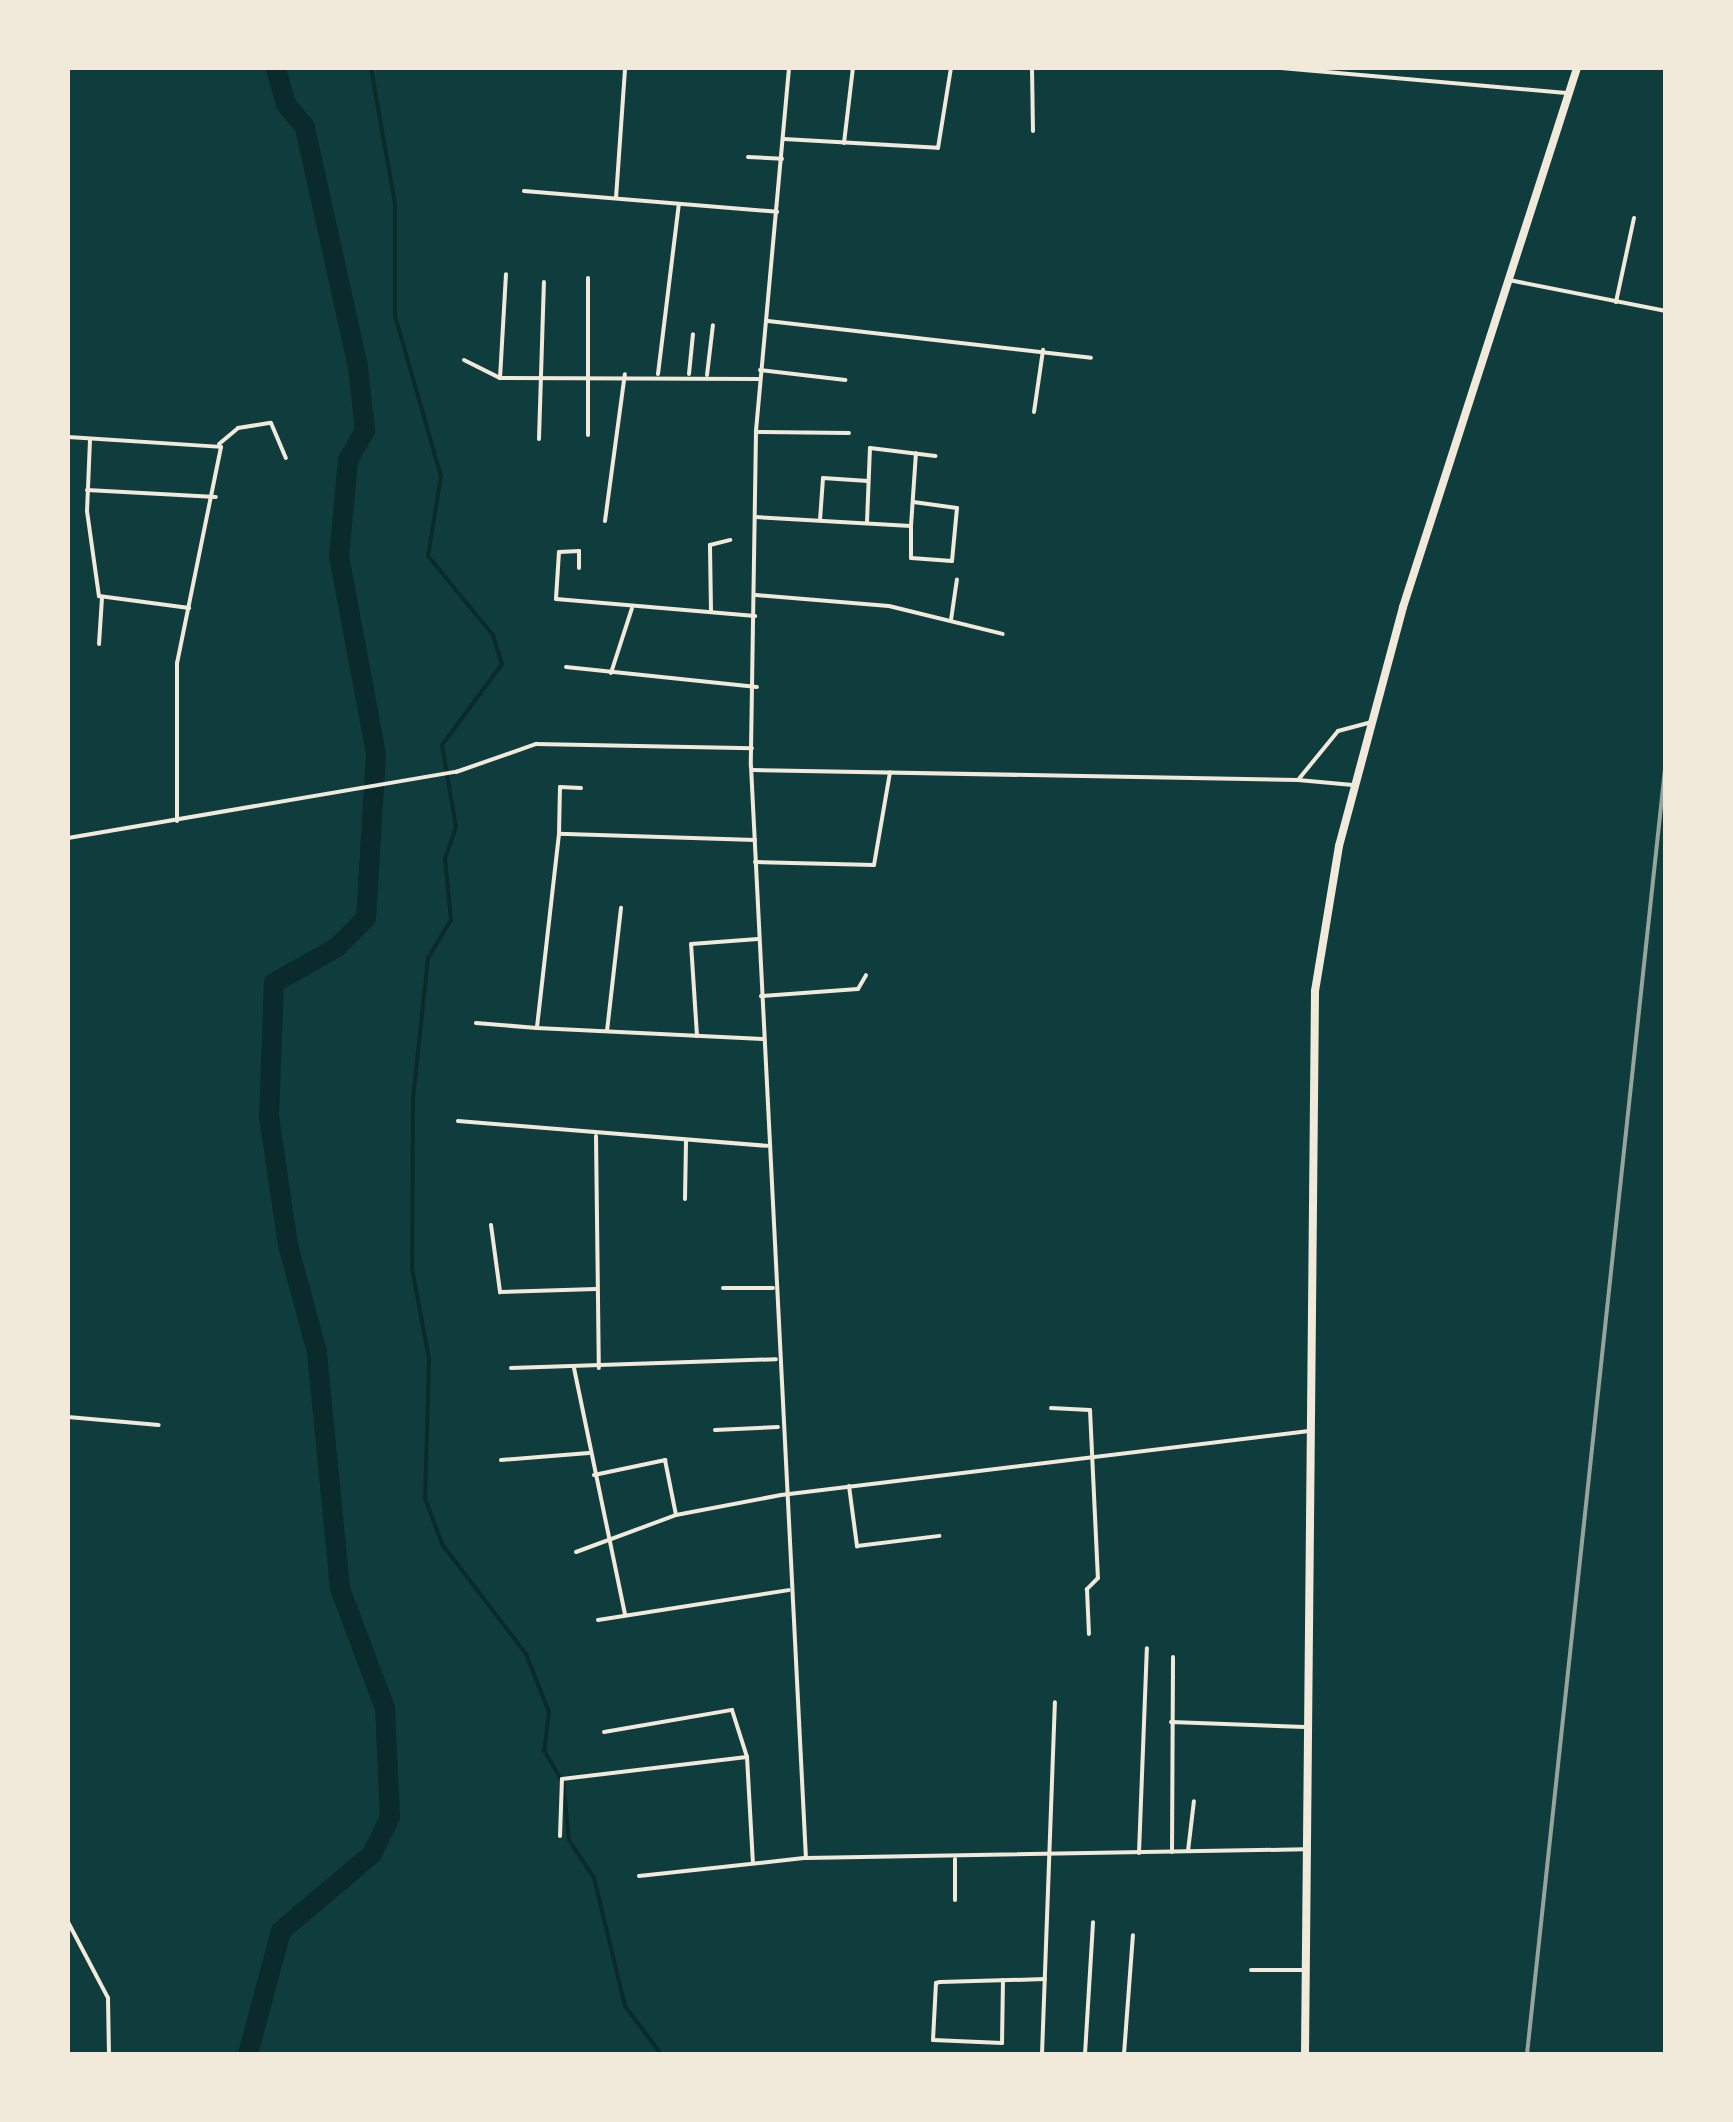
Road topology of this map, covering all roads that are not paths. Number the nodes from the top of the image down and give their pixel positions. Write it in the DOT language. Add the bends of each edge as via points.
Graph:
graph roads {
  1 [pos="625,68"];
  2 [pos="789,68"];
  3 [pos="854,68"];
  4 [pos="951,68"];
  5 [pos="1032,68"];
  6 [pos="1281,68"];
  7 [pos="1577,68"];
  8 [pos="1569,92"];
  9 [pos="1033,131"];
  10 [pos="784,139"];
  11 [pos="844,143"];
  12 [pos="748,157"];
  13 [pos="782,159"];
  14 [pos="524,191"];
  15 [pos="616,198"];
  16 [pos="679,204"];
  17 [pos="777,212"];
  18 [pos="1634,218"];
  19 [pos="506,274"];
  20 [pos="588,278"];
  21 [pos="1509,280"];
  22 [pos="544,282"];
  23 [pos="1616,302"];
  24 [pos="1666,311"];
  25 [pos="765,320"];
  26 [pos="713,325"];
  27 [pos="693,334"];
  28 [pos="1043,350"];
  29 [pos="1090,358"];
  30 [pos="464,360"];
  31 [pos="760,370"];
  32 [pos="624,374"];
  33 [pos="658,374"];
  34 [pos="689,374"];
  35 [pos="587,375"];
  36 [pos="707,375"];
  37 [pos="500,378"];
  38 [pos="542,378"];
  39 [pos="759,380"];
  40 [pos="844,380"];
  41 [pos="1034,412"];
  42 [pos="756,432"];
  43 [pos="849,433"];
  44 [pos="588,435"];
  45 [pos="68,437"];
  46 [pos="90,440"];
  47 [pos="539,440"];
  48 [pos="219,444"];
  49 [pos="916,453"];
  50 [pos="936,456"];
  51 [pos="286,458"];
  52 [pos="868,481"];
  53 [pos="87,490"];
  54 [pos="216,498"];
  55 [pos="913,502"];
  56 [pos="755,516"];
  57 [pos="820,520"];
  58 [pos="605,521"];
  59 [pos="867,523"];
  60 [pos="911,526"];
  61 [pos="730,540"];
  62 [pos="579,568"];
  63 [pos="957,578"];
  64 [pos="756,595"];
  65 [pos="102,598"];
  66 [pos="189,608"];
  67 [pos="632,608"];
  68 [pos="711,611"];
  69 [pos="755,616"];
  70 [pos="951,620"];
  71 [pos="1003,634"];
  72 [pos="99,644"];
  73 [pos="566,667"];
  74 [pos="612,674"];
  75 [pos="756,687"];
  76 [pos="1371,722"];
  77 [pos="752,751"];
  78 [pos="752,768"];
  79 [pos="890,772"];
  80 [pos="1298,780"];
  81 [pos="1354,785"];
  82 [pos="581,788"];
  83 [pos="177,821"];
  84 [pos="559,834"];
  85 [pos="68,838"];
  86 [pos="754,840"];
  87 [pos="755,862"];
  88 [pos="621,908"];
  89 [pos="758,939"];
  90 [pos="866,975"];
  91 [pos="761,996"];
  92 [pos="476,1024"];
  93 [pos="537,1028"];
  94 [pos="607,1031"];
  95 [pos="697,1036"];
  96 [pos="763,1039"];
  97 [pos="458,1121"];
  98 [pos="596,1136"];
  99 [pos="686,1141"];
  100 [pos="768,1146"];
  101 [pos="686,1199"];
  102 [pos="491,1225"];
  103 [pos="723,1288"];
  104 [pos="773,1288"];
  105 [pos="596,1289"];
  106 [pos="776,1358"];
  107 [pos="512,1368"];
  108 [pos="574,1368"];
  109 [pos="599,1368"];
  110 [pos="1051,1408"];
  111 [pos="68,1417"];
  112 [pos="159,1424"];
  113 [pos="778,1427"];
  114 [pos="714,1430"];
  115 [pos="1310,1431"];
  116 [pos="1092,1452"];
  117 [pos="589,1453"];
  118 [pos="501,1460"];
  119 [pos="594,1475"];
  120 [pos="848,1486"];
  121 [pos="782,1494"];
  122 [pos="676,1515"];
  123 [pos="612,1536"];
  124 [pos="939,1536"];
  125 [pos="576,1552"];
  126 [pos="789,1590"];
  127 [pos="626,1615"];
  128 [pos="598,1620"];
  129 [pos="1089,1634"];
  130 [pos="1148,1648"];
  131 [pos="1172,1656"];
  132 [pos="1055,1702"];
  133 [pos="1171,1722"];
  134 [pos="1305,1727"];
  135 [pos="604,1732"];
  136 [pos="747,1756"];
  137 [pos="1194,1801"];
  138 [pos="560,1836"];
  139 [pos="1308,1849"];
  140 [pos="1172,1852"];
  141 [pos="1188,1852"];
  142 [pos="1139,1853"];
  143 [pos="1051,1856"];
  144 [pos="806,1858"];
  145 [pos="955,1859"];
  146 [pos="752,1863"];
  147 [pos="639,1876"];
  148 [pos="955,1900"];
  149 [pos="68,1922"];
  150 [pos="1093,1922"];
  151 [pos="1133,1934"];
  152 [pos="1251,1970"];
  153 [pos="1306,1970"];
  154 [pos="1045,1979"];
  155 [pos="1003,1980"];
  156 [pos="109,2054"];
  157 [pos="1042,2054"];
  158 [pos="1085,2054"];
  159 [pos="1124,2054"];
  160 [pos="1305,2054"];
  1 -- 15 [label="street"];
  2 -- 10 [label="street"];
  3 -- 11 [label="street"];
  4 -- 11 [label="street" via="943,145"];
  5 -- 9 [label="street"];
  6 -- 8 [label="street"];
  7 -- 8 [label="highway"];
  8 -- 21 [label="highway"];
  10 -- 11 [label="street"];
  10 -- 13 [label="street"];
  12 -- 13 [label="street"];
  13 -- 17 [label="street"];
  14 -- 15 [label="street"];
  15 -- 16 [label="street"];
  16 -- 17 [label="street"];
  16 -- 33 [label="street"];
  17 -- 25 [label="street"];
  18 -- 23 [label="street"];
  19 -- 37 [label="street"];
  20 -- 35 [label="street"];
  21 -- 23 [label="street"];
  21 -- 76 [label="highway"];
  22 -- 38 [label="street"];
  23 -- 24 [label="street"];
  25 -- 28 [label="street"];
  25 -- 31 [label="street"];
  26 -- 36 [label="street"];
  27 -- 34 [label="street"];
  28 -- 29 [label="street"];
  28 -- 41 [label="street"];
  30 -- 37 [label="street"];
  31 -- 39 [label="street"];
  31 -- 40 [label="street"];
  32 -- 33 [label="street"];
  32 -- 35 [label="street"];
  32 -- 58 [label="street"];
  33 -- 34 [label="street"];
  34 -- 36 [label="street"];
  35 -- 38 [label="street"];
  35 -- 44 [label="street"];
  36 -- 39 [label="street"];
  37 -- 38 [label="street"];
  38 -- 47 [label="street"];
  39 -- 42 [label="street"];
  42 -- 43 [label="street"];
  42 -- 56 [label="street"];
  45 -- 46 [label="street"];
  46 -- 48 [label="street"];
  46 -- 53 [label="street"];
  48 -- 51 [label="street" via="238,428 271,423"];
  48 -- 54 [label="street"];
  49 -- 50 [label="street"];
  49 -- 52 [label="street" via="871,448"];
  49 -- 55 [label="street"];
  52 -- 57 [label="street" via="823,478"];
  52 -- 59 [label="street"];
  53 -- 54 [label="street"];
  53 -- 65 [label="street"];
  54 -- 66 [label="street"];
  55 -- 60 [label="street"];
  55 -- 60 [label="street" via="957,508 954,560 911,558"];
  56 -- 57 [label="street"];
  56 -- 64 [label="street"];
  57 -- 59 [label="street"];
  59 -- 60 [label="street"];
  61 -- 68 [label="street" via="710,545"];
  62 -- 67 [label="street" via="578,551 559,552 556,600"];
  63 -- 70 [label="street"];
  64 -- 69 [label="street"];
  64 -- 70 [label="street"];
  65 -- 66 [label="street"];
  65 -- 72 [label="street"];
  66 -- 83 [label="street" via="172,722"];
  67 -- 68 [label="street"];
  67 -- 74 [label="street"];
  68 -- 69 [label="street"];
  69 -- 75 [label="street"];
  70 -- 71 [label="street"];
  73 -- 74 [label="street"];
  74 -- 75 [label="street"];
  75 -- 77 [label="street"];
  76 -- 80 [label="street" via="1338,731"];
  76 -- 81 [label="highway"];
  77 -- 78 [label="street"];
  77 -- 83 [label="street" via="536,744 448,773"];
  78 -- 79 [label="street"];
  78 -- 86 [label="street"];
  79 -- 80 [label="street"];
  79 -- 87 [label="street" via="874,865"];
  80 -- 81 [label="street"];
  81 -- 115 [label="highway" via="1310,1041"];
  82 -- 84 [label="street" via="560,788"];
  83 -- 85 [label="street"];
  84 -- 86 [label="street"];
  84 -- 93 [label="street"];
  86 -- 87 [label="street"];
  87 -- 89 [label="street"];
  88 -- 94 [label="street"];
  89 -- 91 [label="street"];
  89 -- 95 [label="street" via="691,944"];
  90 -- 91 [label="street" via="858,989"];
  91 -- 96 [label="street"];
  92 -- 93 [label="street"];
  93 -- 94 [label="street"];
  94 -- 95 [label="street"];
  95 -- 96 [label="street"];
  96 -- 100 [label="street"];
  97 -- 98 [label="street"];
  98 -- 99 [label="street"];
  98 -- 105 [label="street"];
  99 -- 100 [label="street"];
  99 -- 101 [label="street"];
  100 -- 104 [label="street"];
  102 -- 105 [label="street" via="500,1292"];
  103 -- 104 [label="street"];
  104 -- 106 [label="street"];
  105 -- 109 [label="street"];
  106 -- 109 [label="street"];
  106 -- 113 [label="street"];
  107 -- 108 [label="street"];
  108 -- 109 [label="street"];
  108 -- 117 [label="street"];
  110 -- 116 [label="street" via="1088,1408"];
  111 -- 112 [label="street"];
  113 -- 114 [label="street"];
  113 -- 121 [label="street"];
  115 -- 116 [label="street"];
  115 -- 134 [label="highway"];
  116 -- 120 [label="street"];
  116 -- 129 [label="street" via="1098,1578 1087,1589"];
  117 -- 118 [label="street"];
  117 -- 119 [label="street"];
  119 -- 122 [label="street" via="664,1460"];
  119 -- 123 [label="street"];
  120 -- 121 [label="street"];
  120 -- 124 [label="street" via="857,1546"];
  121 -- 122 [label="street"];
  121 -- 126 [label="street"];
  122 -- 123 [label="street"];
  123 -- 125 [label="street"];
  123 -- 127 [label="street"];
  126 -- 127 [label="street"];
  126 -- 144 [label="street"];
  127 -- 128 [label="street"];
  130 -- 142 [label="street"];
  131 -- 133 [label="street"];
  132 -- 143 [label="street"];
  133 -- 134 [label="street"];
  133 -- 140 [label="street"];
  134 -- 139 [label="highway"];
  135 -- 136 [label="street" via="732,1710"];
  136 -- 138 [label="street" via="562,1779"];
  136 -- 146 [label="street"];
  137 -- 141 [label="street"];
  139 -- 141 [label="street"];
  139 -- 153 [label="highway"];
  140 -- 141 [label="street"];
  140 -- 142 [label="street"];
  142 -- 143 [label="street"];
  143 -- 145 [label="street"];
  143 -- 154 [label="street"];
  144 -- 145 [label="street"];
  144 -- 146 [label="street"];
  145 -- 148 [label="street"];
  146 -- 147 [label="street"];
  149 -- 156 [label="street" via="108,1998"];
  150 -- 158 [label="street"];
  151 -- 159 [label="street"];
  152 -- 153 [label="street"];
  153 -- 160 [label="highway"];
  154 -- 155 [label="street"];
  154 -- 157 [label="street"];
  155 -- 155 [label="street" via="936,1983 932,2040 1002,2043"];
}
